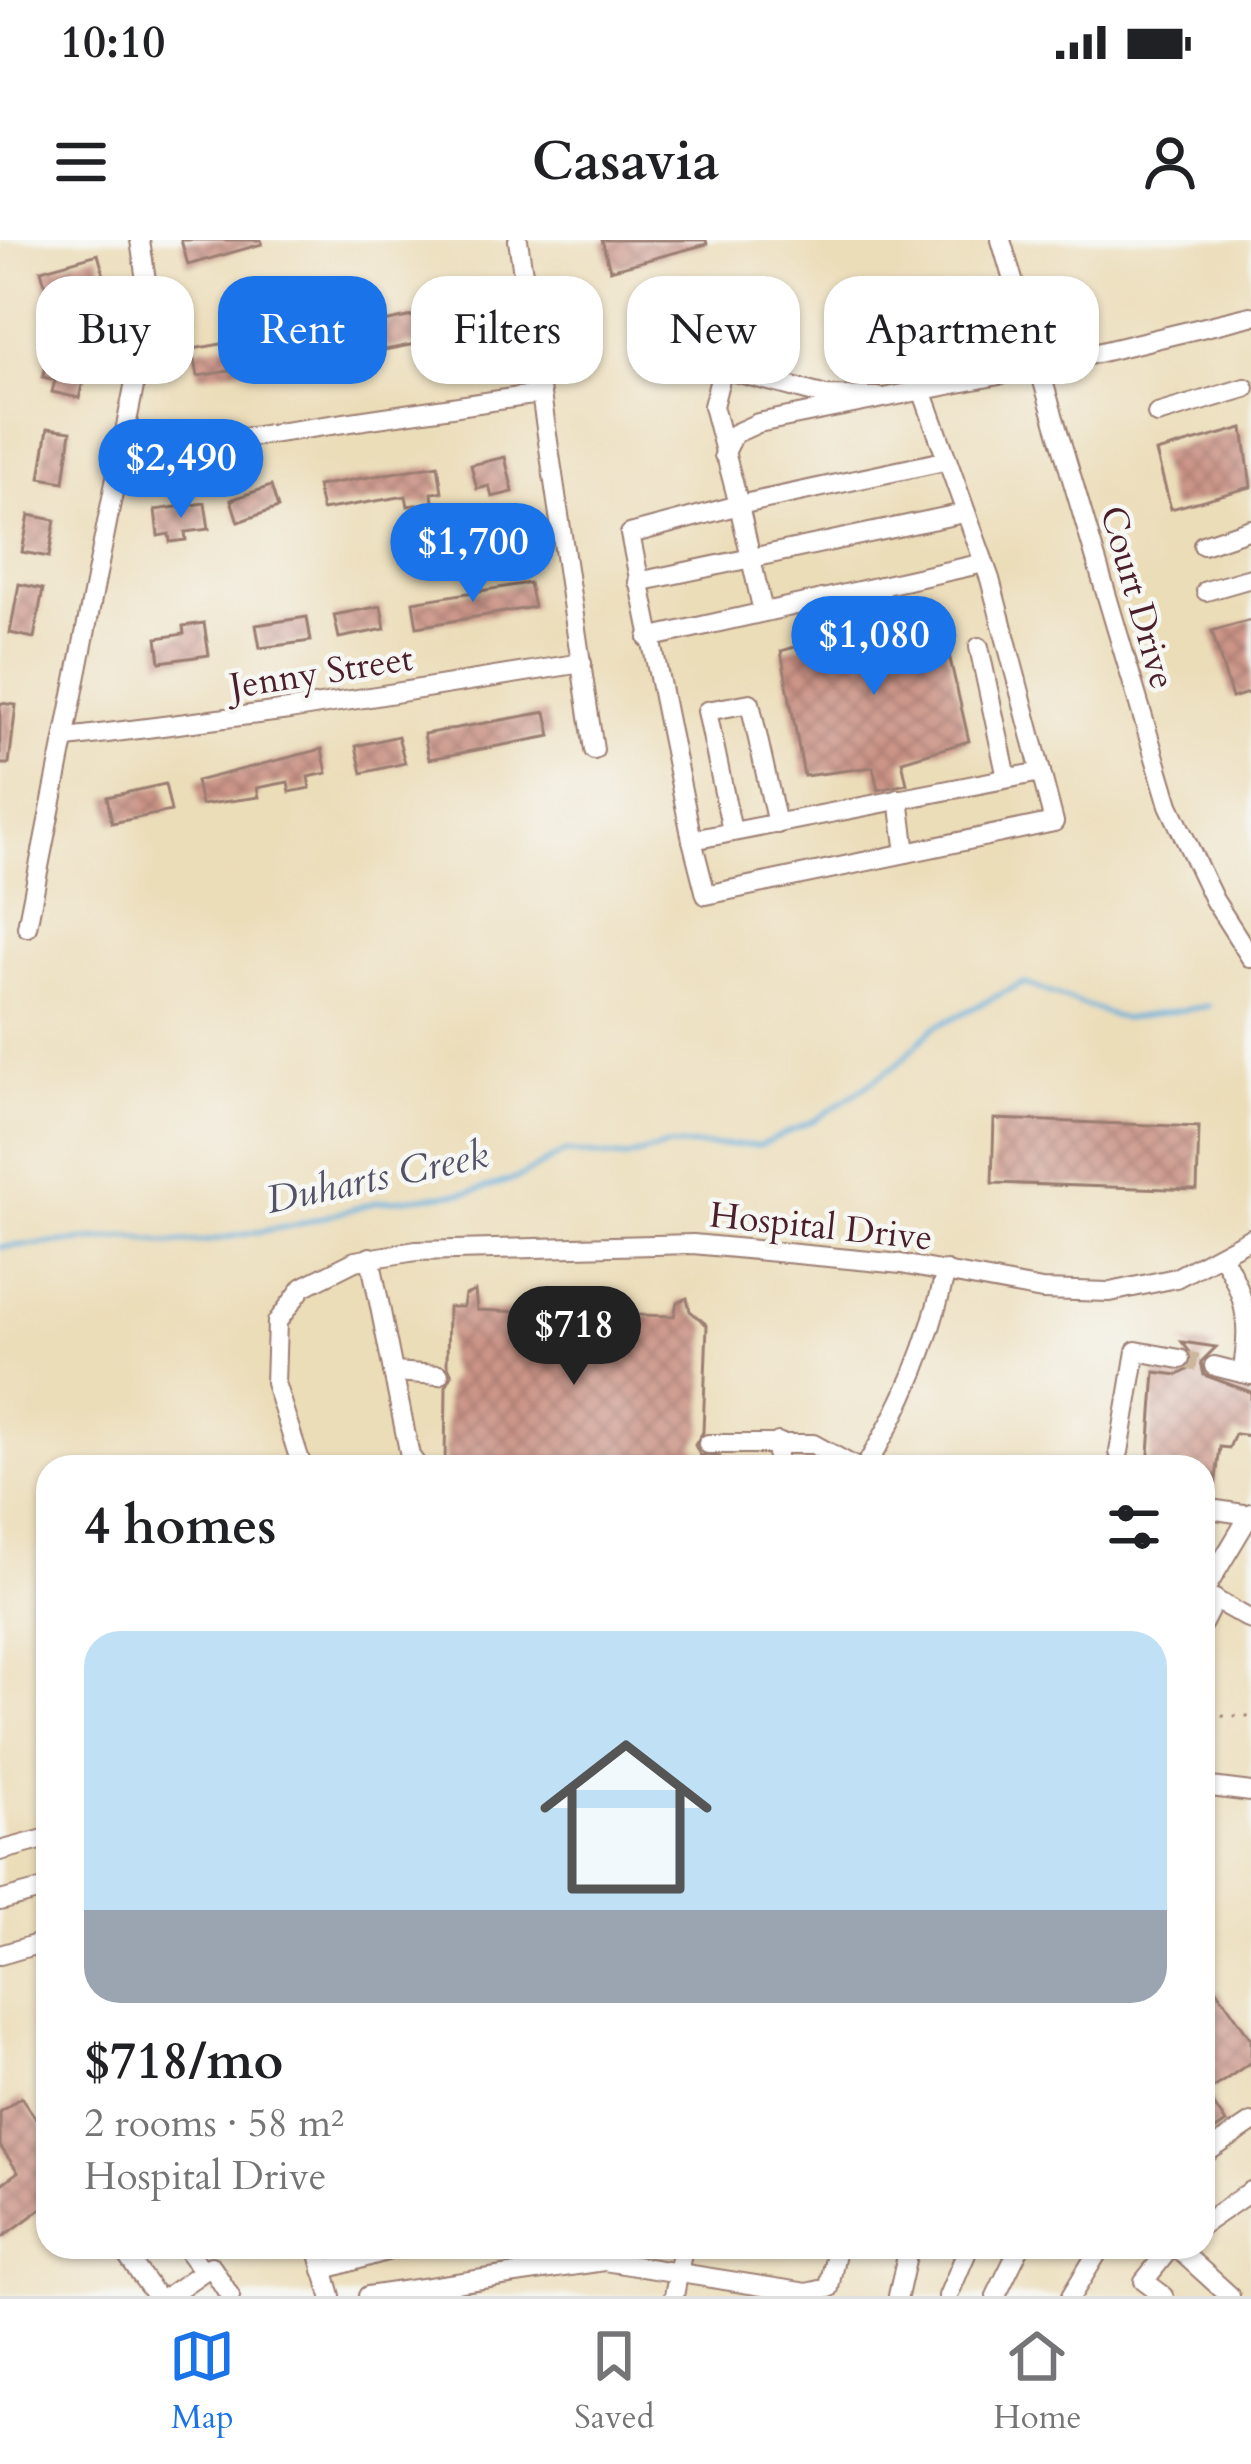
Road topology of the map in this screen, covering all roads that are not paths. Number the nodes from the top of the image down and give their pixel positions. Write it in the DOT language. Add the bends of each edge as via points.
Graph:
graph roads {
  1 [pos="140,240"];
  2 [pos="518,240"];
  3 [pos="1001,240"];
  4 [pos="1012,276"];
  5 [pos="1251,316"];
  6 [pos="1099,353"];
  7 [pos="953,384"];
  8 [pos="1044,384"];
  9 [pos="1245,388"];
  10 [pos="922,390"];
  11 [pos="539,394"];
  12 [pos="878,397"];
  13 [pos="1156,414"];
  14 [pos="724,455"];
  15 [pos="122,456"];
  16 [pos="944,461"];
  17 [pos="739,505"];
  18 [pos="964,513"];
  19 [pos="1251,529"];
  20 [pos="1203,545"];
  21 [pos="752,560"];
  22 [pos="984,563"];
  23 [pos="1251,578"];
  24 [pos="638,582"];
  25 [pos="880,586"];
  26 [pos="1206,591"];
  27 [pos="822,599"];
  28 [pos="868,608"];
  29 [pos="763,612"];
  30 [pos="838,615"];
  31 [pos="648,638"];
  32 [pos="979,647"];
  33 [pos="582,663"];
  34 [pos="68,738"];
  35 [pos="594,751"];
  36 [pos="1041,772"];
  37 [pos="1007,778"];
  38 [pos="899,800"];
  39 [pos="777,824"];
  40 [pos="732,831"];
  41 [pos="692,840"];
  42 [pos="906,853"];
  43 [pos="27,927"];
  44 [pos="1251,958"];
  45 [pos="1251,1238"];
  46 [pos="1222,1256"];
  47 [pos="370,1257"];
  48 [pos="946,1271"];
  49 [pos="1180,1359"];
  50 [pos="1214,1366"];
  51 [pos="394,1372"];
  52 [pos="1246,1374"];
  53 [pos="440,1375"];
  54 [pos="778,1442"];
  55 [pos="708,1444"];
  56 [pos="1119,1452"];
  57 [pos="298,1455"];
  58 [pos="410,1455"];
  59 [pos="777,1455"];
  60 [pos="836,1455"];
  61 [pos="872,1455"];
  62 [pos="1215,1510"];
  63 [pos="1251,1514"];
  64 [pos="1215,1584"];
  65 [pos="1215,1599"];
  66 [pos="1251,1620"];
  67 [pos="1215,1788"];
  68 [pos="1251,1792"];
  69 [pos="36,1841"];
  70 [pos="0,1851"];
  71 [pos="36,1891"];
  72 [pos="0,1901"];
  73 [pos="36,1944"];
  74 [pos="0,1955"];
  75 [pos="1251,2122"];
  76 [pos="1215,2147"];
  77 [pos="1251,2191"];
  78 [pos="1215,2216"];
  79 [pos="130,2259"];
  80 [pos="194,2259"];
  81 [pos="320,2259"];
  82 [pos="360,2259"];
  83 [pos="680,2259"];
  84 [pos="833,2259"];
  85 [pos="906,2259"];
  86 [pos="964,2259"];
  87 [pos="1014,2259"];
  88 [pos="1094,2259"];
  89 [pos="1163,2259"];
  90 [pos="1187,2259"];
  91 [pos="323,2270"];
  92 [pos="678,2270"];
  93 [pos="202,2271"];
  94 [pos="156,2296"];
  95 [pos="168,2296"];
  96 [pos="230,2296"];
  97 [pos="331,2296"];
  98 [pos="368,2296"];
  99 [pos="674,2296"];
  100 [pos="898,2296"];
  101 [pos="949,2296"];
  102 [pos="996,2296"];
  103 [pos="1071,2296"];
  104 [pos="1164,2296"];
  105 [pos="1230,2296"];
  1 -- 15 [label="street" via="147,310"];
  2 -- 11 [label="street"];
  3 -- 4 [label="street, Court Drive"];
  5 -- 6 [label="street"];
  7 -- 10 [label="street"];
  8 -- 44 [label="street, Court Drive" via="1169,805"];
  9 -- 13 [label="street"];
  10 -- 12 [label="street"];
  10 -- 16 [label="street"];
  11 -- 15 [label="street"];
  11 -- 33 [label="street"];
  12 -- 14 [label="street" via="758,423 734,434"];
  12 -- 14 [label="street" via="826,395 731,371 712,393"];
  14 -- 17 [label="street"];
  15 -- 34 [label="street"];
  16 -- 17 [label="street"];
  16 -- 18 [label="street"];
  17 -- 21 [label="street"];
  17 -- 24 [label="street" via="630,534"];
  18 -- 21 [label="street"];
  18 -- 22 [label="street"];
  19 -- 20 [label="street"];
  21 -- 24 [label="street"];
  21 -- 29 [label="street"];
  22 -- 25 [label="street"];
  22 -- 36 [label="street"];
  23 -- 26 [label="street"];
  24 -- 31 [label="street"];
  25 -- 27 [label="street"];
  25 -- 28 [label="street"];
  27 -- 29 [label="street"];
  27 -- 30 [label="street"];
  29 -- 31 [label="street"];
  31 -- 41 [label="street"];
  32 -- 37 [label="street"];
  33 -- 34 [label="street, Jenny Street"];
  33 -- 35 [label="street"];
  34 -- 43 [label="street"];
  36 -- 37 [label="street"];
  36 -- 42 [label="street" via="1054,822"];
  37 -- 38 [label="street"];
  38 -- 39 [label="street"];
  38 -- 42 [label="street"];
  39 -- 40 [label="street"];
  39 -- 40 [label="street" via="750,704 707,711"];
  40 -- 41 [label="street"];
  41 -- 42 [label="street" via="706,895"];
  45 -- 46 [label="street, Hospital Drive"];
  46 -- 48 [label="street, Hospital Drive" via="1177,1278 1110,1292 1042,1290"];
  46 -- 52 [label="street" via="1248,1298"];
  47 -- 48 [label="street, Hospital Drive" via="661,1243"];
  47 -- 51 [label="street"];
  47 -- 57 [label="street, Hospital Drive" via="321,1274 277,1322 275,1383"];
  48 -- 61 [label="street" via="926,1352"];
  49 -- 56 [label="street" via="1136,1351"];
  50 -- 52 [label="street"];
  51 -- 53 [label="street"];
  51 -- 58 [label="street"];
  54 -- 55 [label="street"];
  54 -- 59 [label="street"];
  54 -- 60 [label="street"];
  62 -- 63 [label="street"];
  63 -- 64 [label="street"];
  65 -- 66 [label="street"];
  67 -- 68 [label="street"];
  69 -- 70 [label="street"];
  71 -- 72 [label="street"];
  73 -- 74 [label="street"];
  75 -- 76 [label="street"];
  77 -- 78 [label="street"];
  79 -- 94 [label="street"];
  80 -- 93 [label="street"];
  81 -- 91 [label="street"];
  82 -- 91 [label="street"];
  83 -- 92 [label="street"];
  84 -- 92 [label="street" via="830,2288 807,2294"];
  85 -- 100 [label="street"];
  86 -- 101 [label="street"];
  87 -- 102 [label="street"];
  88 -- 103 [label="street"];
  89 -- 104 [label="street" via="1144,2281"];
  90 -- 105 [label="street"];
  91 -- 97 [label="street"];
  92 -- 98 [label="street" via="604,2261"];
  92 -- 99 [label="street"];
  93 -- 95 [label="street"];
  93 -- 96 [label="street" via="211,2266"];
}
